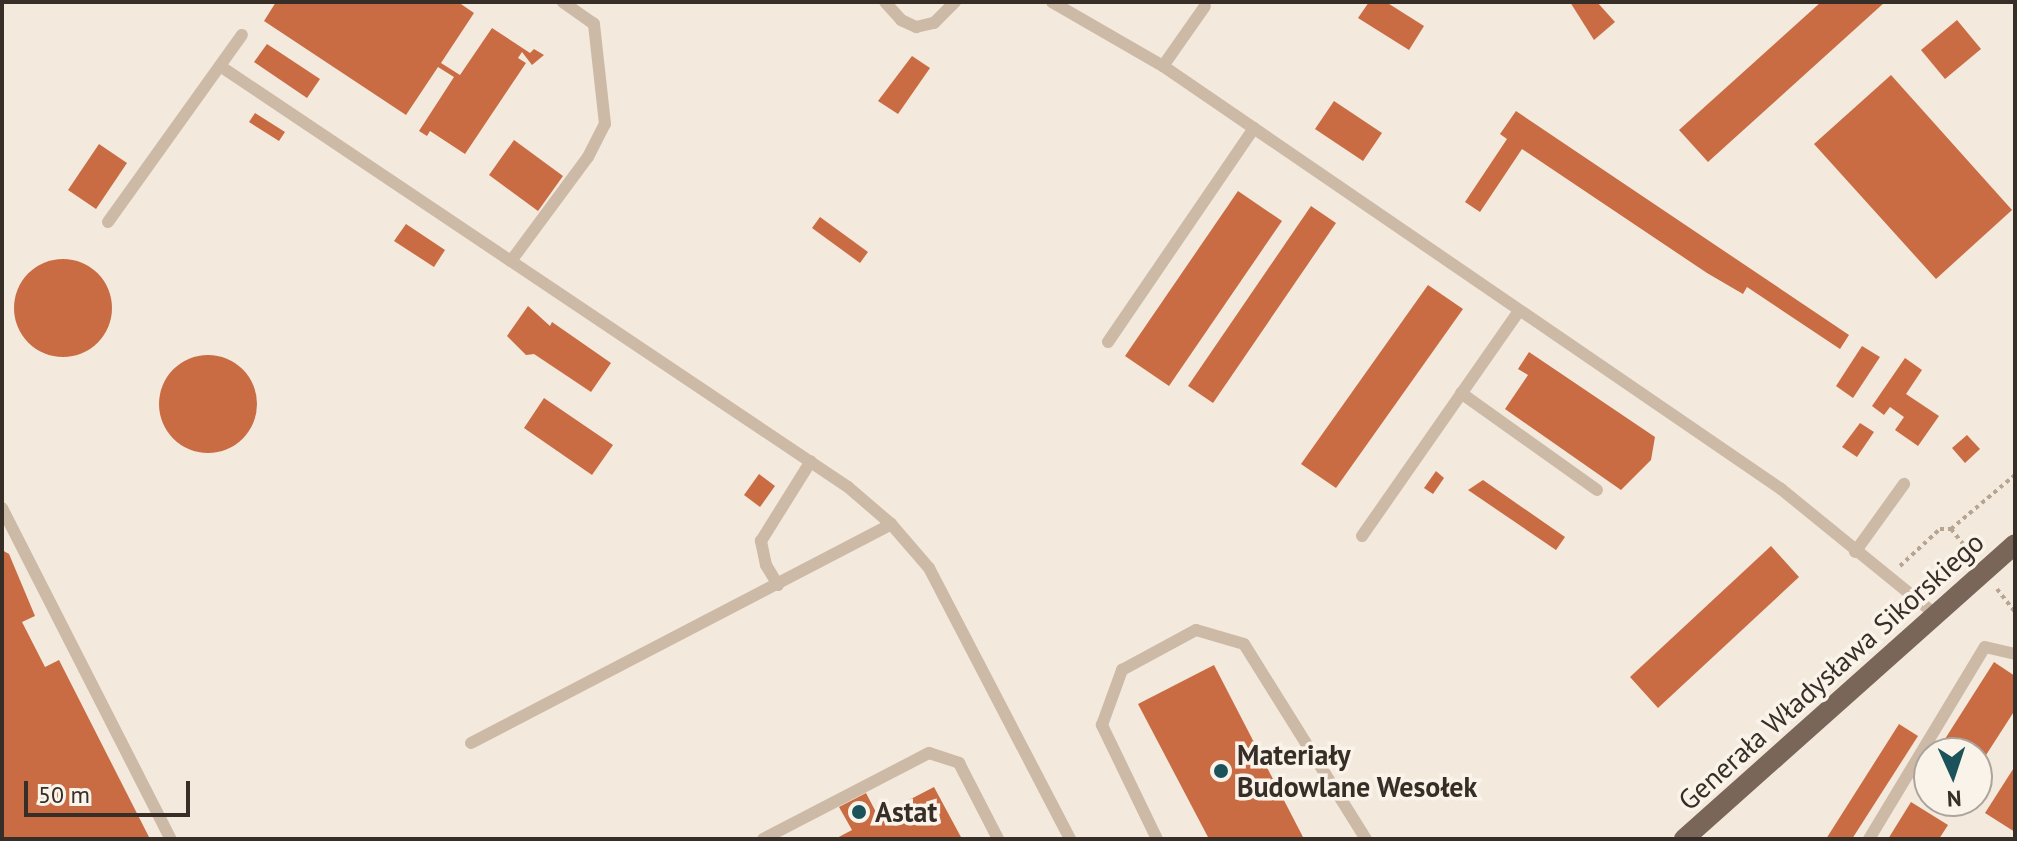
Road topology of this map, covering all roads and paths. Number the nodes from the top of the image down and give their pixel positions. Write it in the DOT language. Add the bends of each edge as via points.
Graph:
graph roads {
  1 [pos="563,2"];
  2 [pos="885,2"];
  3 [pos="955,2"];
  4 [pos="1052,2"];
  5 [pos="1205,6"];
  6 [pos="242,35"];
  7 [pos="220,66"];
  8 [pos="1163,66"];
  9 [pos="1254,128"];
  10 [pos="108,222"];
  11 [pos="511,261"];
  12 [pos="1519,311"];
  13 [pos="1108,342"];
  14 [pos="1461,393"];
  15 [pos="811,461"];
  16 [pos="2015,475"];
  17 [pos="1904,484"];
  18 [pos="1597,490"];
  19 [pos="2,508"];
  20 [pos="891,524"];
  21 [pos="1951,529"];
  22 [pos="1362,536"];
  23 [pos="2015,544"];
  24 [pos="1855,552"];
  25 [pos="1984,572"];
  26 [pos="1891,577"];
  27 [pos="778,585"];
  28 [pos="2015,612"];
  29 [pos="1936,615"];
  30 [pos="2015,654"];
  31 [pos="471,743"];
  32 [pos="171,839"];
  33 [pos="763,839"];
  34 [pos="998,839"];
  35 [pos="1070,839"];
  36 [pos="1157,839"];
  37 [pos="1366,839"];
  38 [pos="1684,839"];
  39 [pos="1869,839"];
  1 -- 11 [label="lane" via="594,24 605,124 588,157"];
  2 -- 3 [label="lane" via="916,27 934,23"];
  4 -- 8 [label="lane"];
  5 -- 8 [label="lane"];
  6 -- 7 [label="lane"];
  7 -- 10 [label="lane"];
  7 -- 11 [label="lane"];
  8 -- 9 [label="lane"];
  9 -- 12 [label="lane"];
  9 -- 13 [label="lane"];
  11 -- 15 [label="lane"];
  12 -- 14 [label="lane"];
  12 -- 24 [label="lane" via="1781,489"];
  14 -- 18 [label="lane"];
  14 -- 22 [label="lane"];
  15 -- 20 [label="lane"];
  15 -- 27 [label="lane" via="761,541"];
  16 -- 21 [label="path"];
  17 -- 24 [label="lane"];
  19 -- 32 [label="lane"];
  20 -- 27 [label="lane"];
  20 -- 35 [label="lane" via="929,568"];
  21 -- 25 [label="path"];
  21 -- 26 [label="path" via="1940,529"];
  23 -- 25 [label="main road, Generała Władysława Sikorskiego"];
  24 -- 26 [label="lane"];
  25 -- 28 [label="path"];
  25 -- 29 [label="main road, Generała Władysława Sikorskiego"];
  26 -- 29 [label="lane"];
  27 -- 31 [label="lane"];
  29 -- 38 [label="main road, Generała Władysława Sikorskiego"];
  30 -- 39 [label="lane" via="1985,647"];
  33 -- 34 [label="lane" via="929,753 959,763"];
  36 -- 37 [label="lane" via="1102,725 1122,670 1196,630 1244,644"];
}
